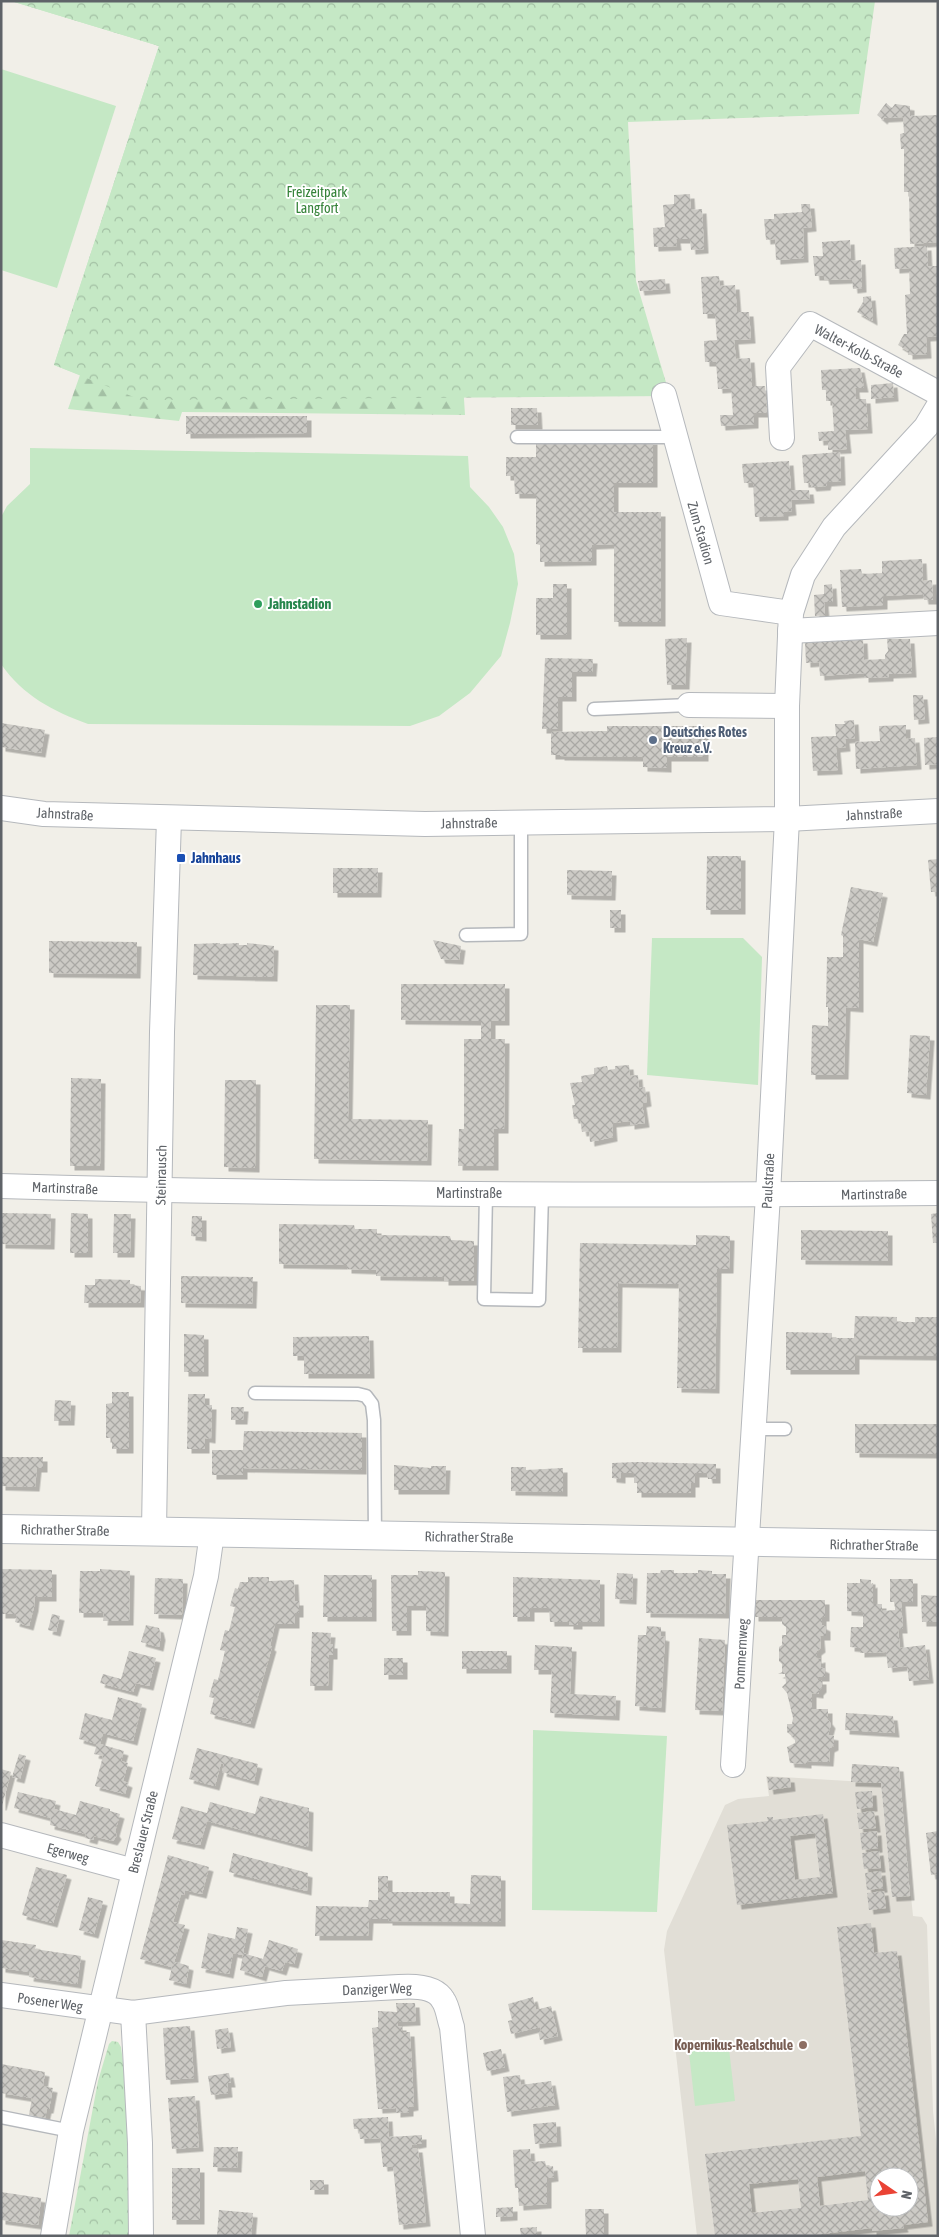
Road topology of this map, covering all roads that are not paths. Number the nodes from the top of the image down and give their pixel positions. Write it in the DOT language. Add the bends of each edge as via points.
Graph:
graph roads {
  1 [pos="938,393"];
  2 [pos="664,395"];
  3 [pos="938,407"];
  4 [pos="517,437"];
  5 [pos="674,437"];
  6 [pos="782,438"];
  7 [pos="790,622"];
  8 [pos="938,622"];
  9 [pos="689,705"];
  10 [pos="787,706"];
  11 [pos="594,709"];
  12 [pos="1,808"];
  13 [pos="938,811"];
  14 [pos="169,819"];
  15 [pos="787,819"];
  16 [pos="521,823"];
  17 [pos="466,935"];
  18 [pos="1,1186"];
  19 [pos="161,1191"];
  20 [pos="486,1193"];
  21 [pos="938,1193"];
  22 [pos="542,1194"];
  23 [pos="768,1195"];
  24 [pos="255,1393"];
  25 [pos="754,1429"];
  26 [pos="785,1429"];
  27 [pos="1,1529"];
  28 [pos="154,1531"];
  29 [pos="212,1533"];
  30 [pos="375,1536"];
  31 [pos="747,1543"];
  32 [pos="938,1546"];
  33 [pos="733,1765"];
  34 [pos="1,1835"];
  35 [pos="134,1871"];
  36 [pos="1,1995"];
  37 [pos="99,2009"];
  38 [pos="133,2013"];
  39 [pos="1,2117"];
  40 [pos="71,2131"];
  41 [pos="53,2236"];
  42 [pos="141,2236"];
  43 [pos="473,2236"];
  1 -- 6 [label="street, Walter-Kolb-Straße" via="810,324 778,367"];
  2 -- 5 [label="street, Zum Stadion"];
  3 -- 7 [label="street" via="926,427 834,527 803,575"];
  4 -- 5 [label="lane"];
  5 -- 7 [label="street, Zum Stadion" via="721,603"];
  7 -- 8 [label="street, Zum Stadion"];
  7 -- 10 [label="street"];
  9 -- 10 [label="street"];
  9 -- 11 [label="lane"];
  10 -- 15 [label="street"];
  12 -- 14 [label="street, Jahnstraße" via="44,814"];
  13 -- 15 [label="street, Jahnstraße"];
  14 -- 16 [label="street, Jahnstraße"];
  14 -- 19 [label="street, Steinrausch"];
  15 -- 16 [label="street, Jahnstraße"];
  15 -- 23 [label="street, Paulstraße"];
  16 -- 17 [label="lane" via="521,934"];
  18 -- 19 [label="street, Martinstraße"];
  19 -- 20 [label="street, Martinstraße"];
  19 -- 28 [label="street, Steinrausch"];
  20 -- 22 [label="street, Martinstraße"];
  20 -- 22 [label="lane" via="484,1299 539,1300"];
  21 -- 23 [label="street, Martinstraße"];
  22 -- 23 [label="street, Martinstraße"];
  23 -- 25 [label="street, Paulstraße"];
  24 -- 30 [label="lane" via="366,1396 372,1404 374,1420"];
  25 -- 26 [label="lane"];
  25 -- 31 [label="street, Paulstraße"];
  27 -- 28 [label="street, Richrather Straße"];
  28 -- 29 [label="street, Richrather Straße"];
  29 -- 30 [label="street, Richrather Straße"];
  29 -- 35 [label="street, Breslauer Straße" via="206,1576"];
  30 -- 31 [label="street, Richrather Straße"];
  31 -- 32 [label="street, Richrather Straße"];
  31 -- 33 [label="street, Pommernweg"];
  34 -- 35 [label="street, Egerweg"];
  35 -- 37 [label="street, Breslauer Straße"];
  36 -- 37 [label="street, Posener Weg"];
  37 -- 38 [label="street, Danziger Weg"];
  37 -- 40 [label="street, Breslauer Straße"];
  38 -- 42 [label="street"];
  38 -- 43 [label="street, Danziger Weg" via="286,1993 416,1986 430,1990 443,1999 452,2026"];
  39 -- 40 [label="lane"];
  40 -- 41 [label="street, Breslauer Straße"];
}
